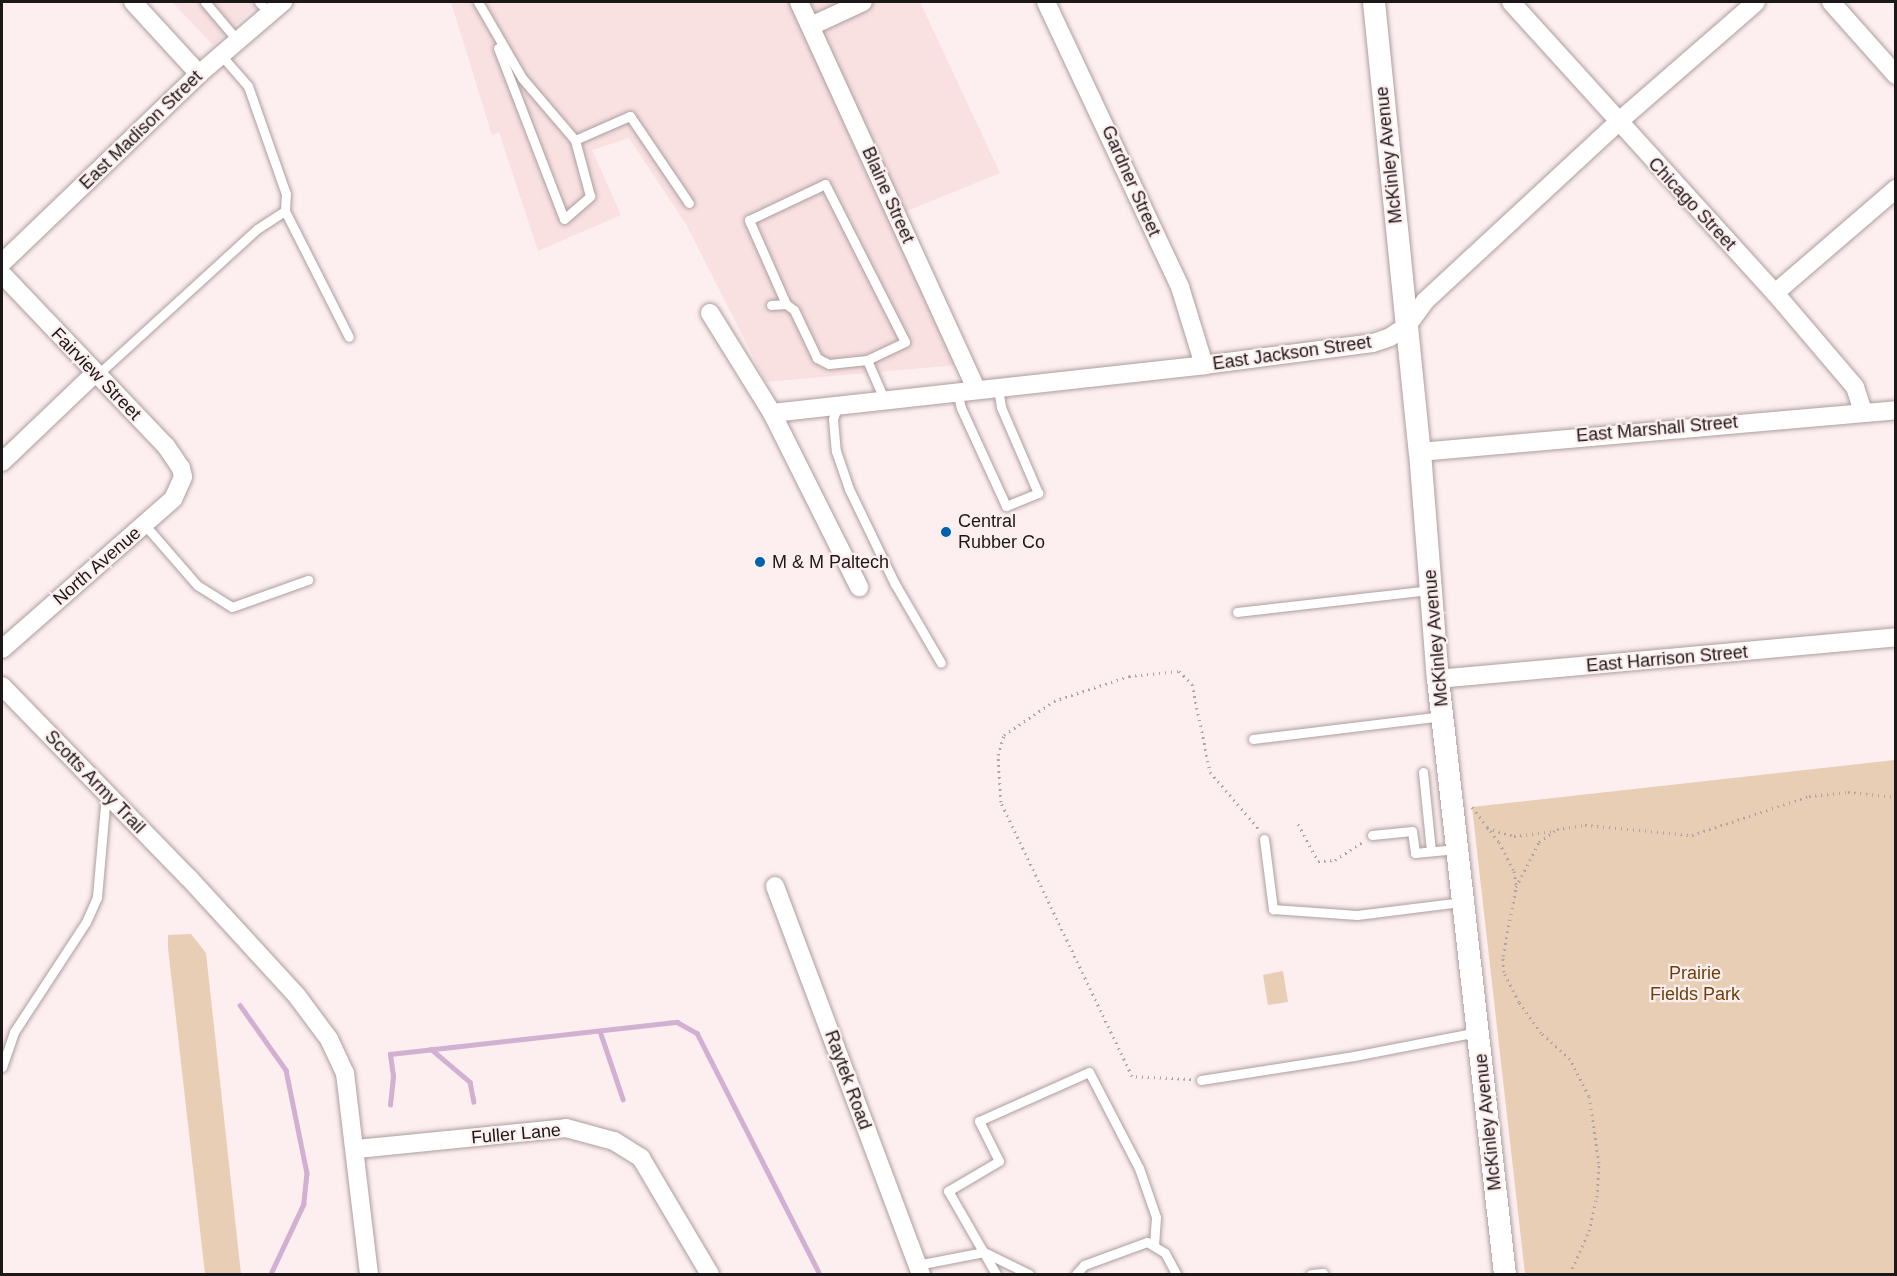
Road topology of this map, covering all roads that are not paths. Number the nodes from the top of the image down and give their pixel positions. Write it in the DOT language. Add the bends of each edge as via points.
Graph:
graph roads {
  1 [pos="133,2"];
  2 [pos="205,2"];
  3 [pos="478,2"];
  4 [pos="799,2"];
  5 [pos="863,2"];
  6 [pos="1046,2"];
  7 [pos="1374,2"];
  8 [pos="1511,2"];
  9 [pos="1756,2"];
  10 [pos="1831,2"];
  11 [pos="271,6"];
  12 [pos="811,26"];
  13 [pos="491,29"];
  14 [pos="238,40"];
  15 [pos="221,56"];
  16 [pos="199,74"];
  17 [pos="1896,75"];
  18 [pos="1617,123"];
  19 [pos="575,140"];
  20 [pos="1896,189"];
  21 [pos="689,203"];
  22 [pos="285,211"];
  23 [pos="2,263"];
  24 [pos="2,274"];
  25 [pos="1775,293"];
  26 [pos="786,304"];
  27 [pos="771,305"];
  28 [pos="710,313"];
  29 [pos="1407,326"];
  30 [pos="349,337"];
  31 [pos="867,360"];
  32 [pos="1204,365"];
  33 [pos="95,375"];
  34 [pos="998,387"];
  35 [pos="976,389"];
  36 [pos="957,391"];
  37 [pos="884,399"];
  38 [pos="838,405"];
  39 [pos="1895,411"];
  40 [pos="771,412"];
  41 [pos="1863,412"];
  42 [pos="1420,452"];
  43 [pos="2,462"];
  44 [pos="183,477"];
  45 [pos="144,525"];
  46 [pos="308,580"];
  47 [pos="859,587"];
  48 [pos="1432,590"];
  49 [pos="1237,612"];
  50 [pos="1896,637"];
  51 [pos="2,649"];
  52 [pos="941,663"];
  53 [pos="1438,679"];
  54 [pos="2,686"];
  55 [pos="1443,716"];
  56 [pos="1253,739"];
  57 [pos="1423,772"];
  58 [pos="106,793"];
  59 [pos="1372,835"];
  60 [pos="1264,839"];
  61 [pos="1458,849"];
  62 [pos="1431,851"];
  63 [pos="775,886"];
  64 [pos="1464,902"];
  65 [pos="1478,1032"];
  66 [pos="2,1067"];
  67 [pos="1201,1080"];
  68 [pos="357,1153"];
  69 [pos="1154,1244"];
  70 [pos="984,1251"];
  71 [pos="919,1270"];
  72 [pos="1323,1273"];
  73 [pos="369,1275"];
  74 [pos="710,1275"];
  75 [pos="996,1275"];
  76 [pos="1029,1275"];
  77 [pos="1076,1275"];
  78 [pos="1176,1275"];
  79 [pos="1311,1275"];
  80 [pos="1505,1275"];
  1 -- 16 [label="street"];
  2 -- 14 [label="lane"];
  3 -- 13 [label="lane"];
  4 -- 12 [label="street, Blaine Street"];
  5 -- 12 [label="street"];
  6 -- 32 [label="street, Gardner Street" via="1180,287"];
  7 -- 29 [label="street, McKinley Avenue"];
  8 -- 18 [label="street, Chicago Street"];
  9 -- 18 [label="street, East Jackson Street"];
  10 -- 17 [label="street"];
  11 -- 14 [label="street, East Madison Street"];
  12 -- 35 [label="street, Blaine Street"];
  13 -- 19 [label="lane" via="522,78"];
  13 -- 19 [label="lane" via="564,219 590,196"];
  14 -- 15 [label="street, East Madison Street"];
  15 -- 16 [label="street, East Madison Street"];
  15 -- 22 [label="lane" via="248,86 286,194"];
  16 -- 23 [label="street, East Madison Street"];
  18 -- 25 [label="street, Chicago Street"];
  18 -- 29 [label="street, East Jackson Street" via="1425,301"];
  19 -- 21 [label="lane" via="630,116"];
  20 -- 25 [label="street"];
  22 -- 30 [label="lane"];
  22 -- 33 [label="lane" via="257,229"];
  24 -- 33 [label="street, Fairview Street"];
  25 -- 41 [label="street, Chicago Street" via="1855,387"];
  26 -- 27 [label="lane"];
  26 -- 31 [label="lane" via="794,310 817,358 829,364"];
  26 -- 31 [label="lane" via="749,220 825,183 905,342"];
  28 -- 40 [label="street"];
  29 -- 32 [label="street, East Jackson Street" via="1373,343"];
  29 -- 42 [label="street, McKinley Avenue"];
  31 -- 37 [label="lane"];
  32 -- 34 [label="street, East Jackson Street"];
  33 -- 43 [label="street"];
  33 -- 44 [label="street, Fairview Street" via="166,446"];
  34 -- 35 [label="street, East Jackson Street"];
  34 -- 36 [label="lane" via="1001,407 1038,493 1006,506"];
  35 -- 36 [label="street, East Jackson Street"];
  36 -- 37 [label="street, East Jackson Street"];
  37 -- 38 [label="street, East Jackson Street"];
  38 -- 40 [label="street, East Jackson Street"];
  38 -- 52 [label="lane" via="834,419 836,452 849,489 895,584"];
  39 -- 41 [label="street, East Marshall Street"];
  40 -- 47 [label="street"];
  41 -- 42 [label="street, East Marshall Street"];
  42 -- 48 [label="street, McKinley Avenue"];
  44 -- 45 [label="street, North Avenue" via="178,493"];
  45 -- 46 [label="lane" via="197,585 232,607"];
  45 -- 51 [label="street, North Avenue"];
  48 -- 49 [label="lane"];
  48 -- 53 [label="street, McKinley Avenue"];
  50 -- 53 [label="street, East Harrison Street"];
  53 -- 55 [label="street, McKinley Avenue"];
  54 -- 58 [label="street, Scotts Army Trail"];
  55 -- 56 [label="lane"];
  55 -- 61 [label="street, McKinley Avenue"];
  57 -- 62 [label="lane"];
  58 -- 66 [label="lane" via="97,897 86,922 14,1032"];
  58 -- 68 [label="street, Scotts Army Trail" via="297,996 329,1039 345,1072"];
  59 -- 62 [label="lane" via="1412,831 1415,853"];
  60 -- 64 [label="lane" via="1273,909 1357,915"];
  61 -- 62 [label="lane"];
  61 -- 64 [label="street, McKinley Avenue"];
  63 -- 71 [label="street, Raytek Road"];
  64 -- 65 [label="street, McKinley Avenue"];
  65 -- 67 [label="lane"];
  65 -- 80 [label="street, McKinley Avenue"];
  68 -- 73 [label="street"];
  68 -- 74 [label="street, Fuller Lane" via="566,1128 614,1141 641,1158"];
  69 -- 70 [label="lane" via="1156,1217 1139,1168 1089,1072 979,1121 999,1161 948,1191"];
  69 -- 77 [label="lane" via="1147,1242 1084,1265"];
  69 -- 78 [label="lane" via="1165,1253"];
  70 -- 71 [label="lane"];
  70 -- 75 [label="lane"];
  70 -- 76 [label="lane"];
  72 -- 79 [label="lane"];
}
